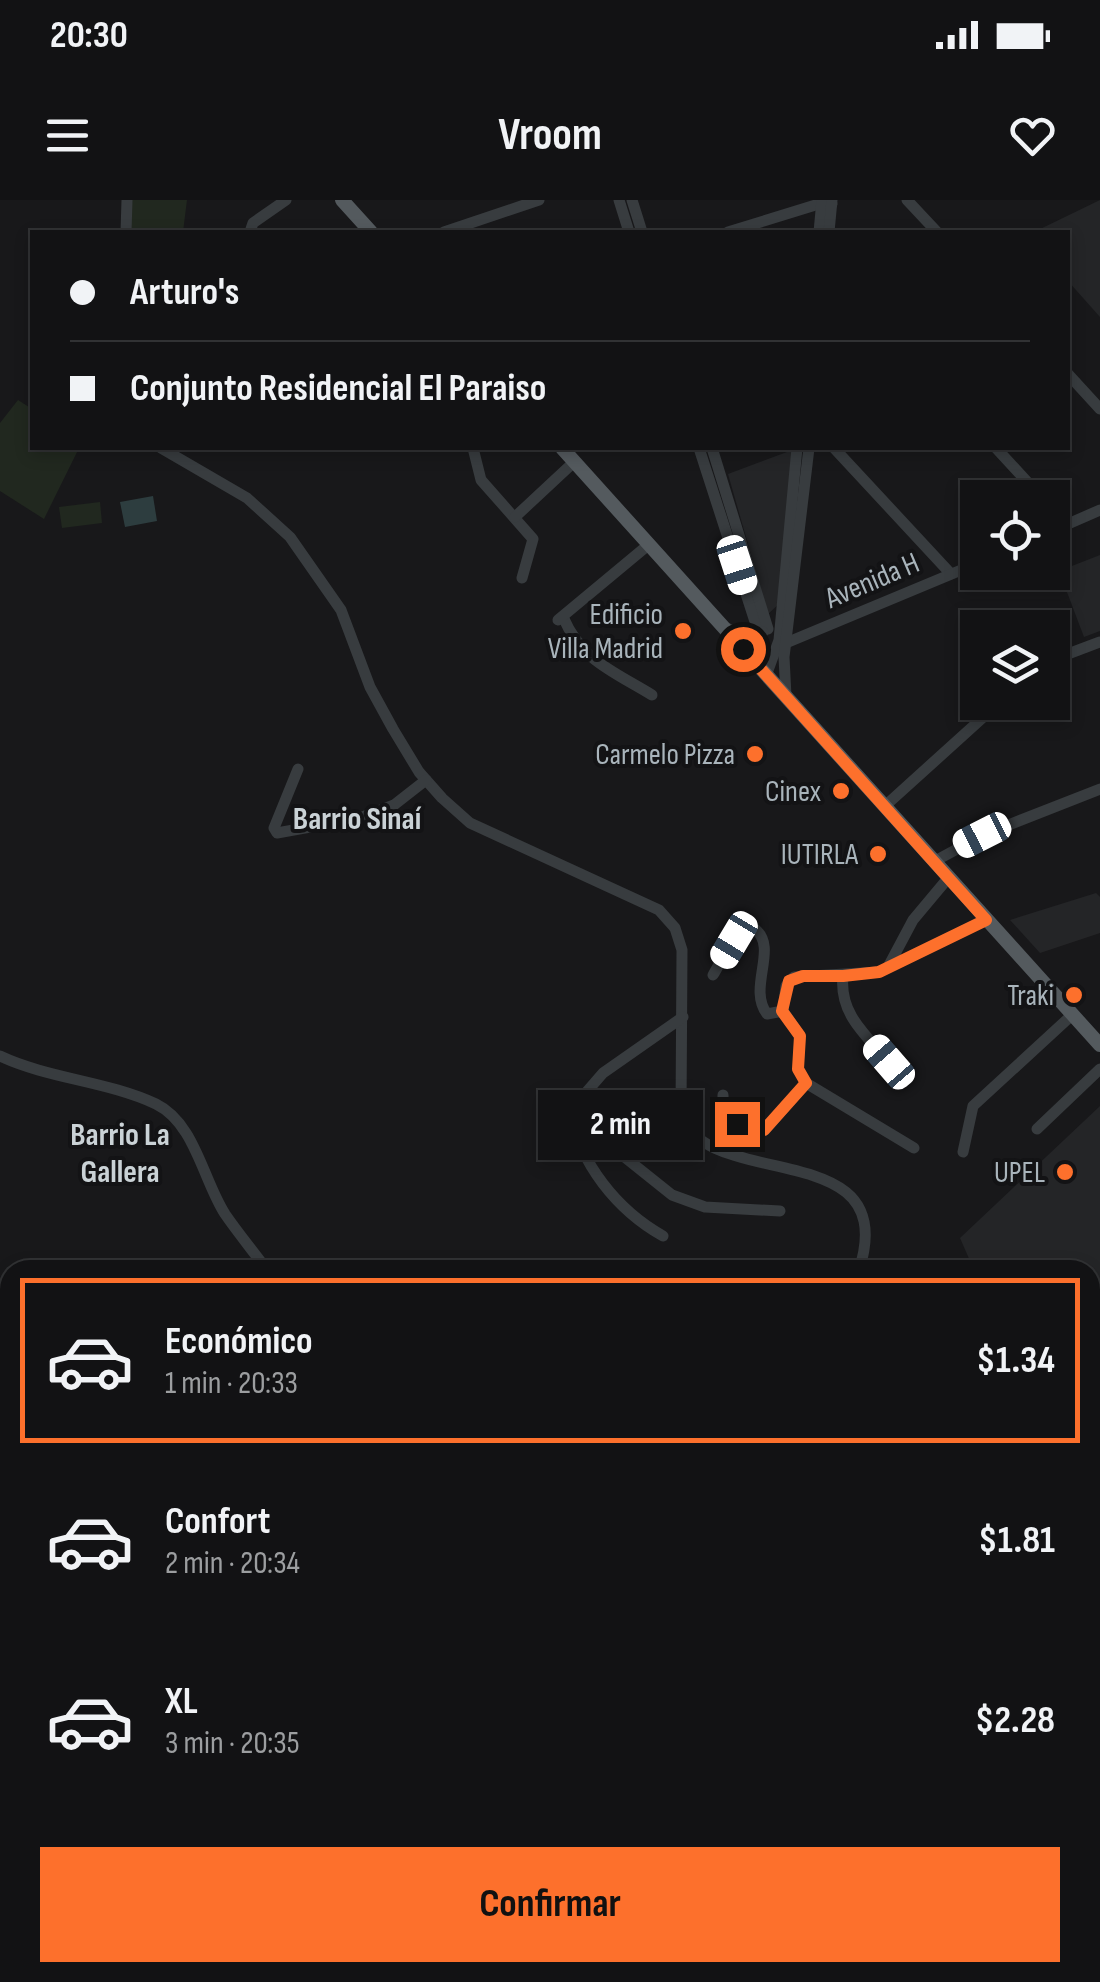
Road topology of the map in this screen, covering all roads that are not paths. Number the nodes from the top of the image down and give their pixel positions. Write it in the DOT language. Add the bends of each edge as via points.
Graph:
graph roads {
  1 [pos="127,200"];
  2 [pos="286,200"];
  3 [pos="538,200"];
  4 [pos="618,200"];
  5 [pos="632,200"];
  6 [pos="907,200"];
  7 [pos="345,202"];
  8 [pos="827,202"];
  9 [pos="126,230"];
  10 [pos="251,230"];
  11 [pos="369,230"];
  12 [pos="450,230"];
  13 [pos="628,230"];
  14 [pos="641,230"];
  15 [pos="735,230"];
  16 [pos="819,230"];
  17 [pos="830,230"];
  18 [pos="935,230"];
  19 [pos="1070,376"];
  20 [pos="1100,409"];
  21 [pos="163,450"];
  22 [pos="474,450"];
  23 [pos="564,450"];
  24 [pos="700,450"];
  25 [pos="713,450"];
  26 [pos="797,450"];
  27 [pos="809,450"];
  28 [pos="836,450"];
  29 [pos="998,450"];
  30 [pos="574,462"];
  31 [pos="1025,480"];
  32 [pos="1100,510"];
  33 [pos="515,516"];
  34 [pos="1070,523"];
  35 [pos="648,546"];
  36 [pos="960,570"];
  37 [pos="951,574"];
  38 [pos="522,578"];
  39 [pos="782,610"];
  40 [pos="722,627"];
  41 [pos="764,632"];
  42 [pos="1100,642"];
  43 [pos="786,643"];
  44 [pos="1070,653"];
  45 [pos="766,676"];
  46 [pos="652,695"];
  47 [pos="786,696"];
  48 [pos="980,720"];
  49 [pos="298,769"];
  50 [pos="426,780"];
  51 [pos="1100,789"];
  52 [pos="885,806"];
  53 [pos="935,861"];
  54 [pos="949,878"];
  55 [pos="913,920"];
  56 [pos="986,920"];
  57 [pos="934,945"];
  58 [pos="888,967"];
  59 [pos="714,975"];
  60 [pos="843,976"];
  61 [pos="782,1011"];
  62 [pos="1072,1015"];
  63 [pos="683,1017"];
  64 [pos="1097,1038"];
  65 [pos="0,1057"];
  66 [pos="889,1062"];
  67 [pos="1100,1069"];
  68 [pos="806,1083"];
  69 [pos="722,1095"];
  70 [pos="575,1102"];
  71 [pos="1037,1129"];
  72 [pos="914,1148"];
  73 [pos="962,1152"];
  74 [pos="780,1212"];
  75 [pos="663,1236"];
  76 [pos="260,1260"];
  77 [pos="862,1260"];
  1 -- 9 [label="street"];
  2 -- 10 [label="street"];
  3 -- 12 [label="street"];
  4 -- 13 [label="street"];
  5 -- 14 [label="street"];
  6 -- 18 [label="street"];
  7 -- 11 [label="main road"];
  8 -- 15 [label="street"];
  8 -- 16 [label="street"];
  8 -- 17 [label="street"];
  19 -- 20 [label="street"];
  21 -- 50 [label="street" via="246,498 290,537 341,610 370,687"];
  22 -- 33 [label="street" via="481,480"];
  23 -- 30 [label="main road"];
  24 -- 41 [label="street"];
  25 -- 41 [label="street"];
  26 -- 39 [label="street"];
  27 -- 43 [label="street"];
  28 -- 37 [label="street"];
  29 -- 31 [label="street"];
  30 -- 33 [label="street"];
  30 -- 35 [label="main road"];
  32 -- 34 [label="street"];
  33 -- 38 [label="street" via="533,538"];
  35 -- 40 [label="main road"];
  35 -- 46 [label="street" via="560,619 590,658"];
  36 -- 37 [label="street, Avenida H"];
  37 -- 43 [label="street, Avenida H"];
  39 -- 41 [label="street"];
  39 -- 45 [label="street"];
  40 -- 41 [label="street"];
  40 -- 45 [label="main road"];
  42 -- 44 [label="street"];
  43 -- 47 [label="street"];
  45 -- 47 [label="main road"];
  47 -- 52 [label="main road"];
  48 -- 52 [label="street"];
  49 -- 50 [label="street" via="277,834 360,818 394,805"];
  50 -- 63 [label="street" via="470,823 669,918 682,950"];
  51 -- 53 [label="street" via="982,835"];
  52 -- 53 [label="main road"];
  53 -- 54 [label="main road"];
  54 -- 55 [label="street"];
  54 -- 56 [label="main road"];
  55 -- 57 [label="street" via="916,938"];
  55 -- 58 [label="street"];
  56 -- 57 [label="street"];
  56 -- 62 [label="main road"];
  57 -- 58 [label="street"];
  58 -- 60 [label="street"];
  59 -- 61 [label="street" via="734,940 755,929 765,944 760,1003 769,1015"];
  60 -- 61 [label="street" via="794,977"];
  60 -- 66 [label="street" via="849,1015"];
  61 -- 68 [label="street" via="800,1036 798,1069"];
  62 -- 64 [label="main road"];
  62 -- 73 [label="street" via="972,1106"];
  63 -- 70 [label="street" via="611,1066"];
  63 -- 77 [label="street" via="686,1127 710,1148 824,1178 850,1196 864,1229"];
  65 -- 76 [label="street" via="169,1113"];
  67 -- 71 [label="street"];
  68 -- 69 [label="street" via="764,1130 737,1124 723,1111"];
  68 -- 72 [label="street"];
  70 -- 74 [label="street" via="592,1130 672,1195 705,1207"];
  70 -- 75 [label="street" via="573,1130 591,1168 633,1216"];
}
